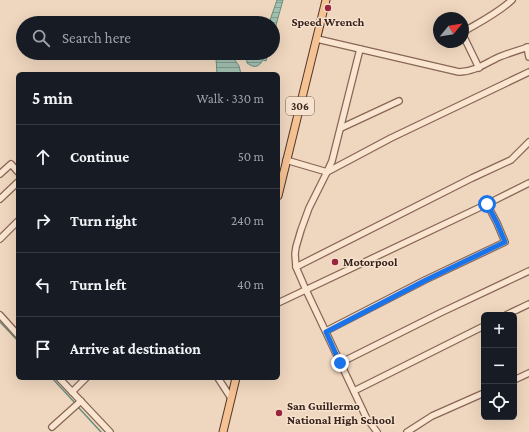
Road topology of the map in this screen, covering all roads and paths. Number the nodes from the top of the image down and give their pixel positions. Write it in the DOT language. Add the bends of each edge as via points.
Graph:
graph roads {
  1 [pos="326,0"];
  2 [pos="512,0"];
  3 [pos="469,29"];
  4 [pos="317,39"];
  5 [pos="469,47"];
  6 [pos="528,47"];
  7 [pos="360,49"];
  8 [pos="529,57"];
  9 [pos="479,68"];
  10 [pos="529,72"];
  11 [pos="400,101"];
  12 [pos="341,128"];
  13 [pos="529,142"];
  14 [pos="286,160"];
  15 [pos="16,170"];
  16 [pos="327,172"];
  17 [pos="0,174"];
  18 [pos="529,182"];
  19 [pos="16,184"];
  20 [pos="280,187"];
  21 [pos="0,199"];
  22 [pos="487,204"];
  23 [pos="16,223"];
  24 [pos="0,239"];
  25 [pos="296,267"];
  26 [pos="529,271"];
  27 [pos="306,290"];
  28 [pos="280,302"];
  29 [pos="529,304"];
  30 [pos="512,312"];
  31 [pos="0,315"];
  32 [pos="481,328"];
  33 [pos="326,332"];
  34 [pos="16,333"];
  35 [pos="340,363"];
  36 [pos="529,373"];
  37 [pos="517,379"];
  38 [pos="61,380"];
  39 [pos="84,380"];
  40 [pos="219,380"];
  41 [pos="236,380"];
  42 [pos="354,391"];
  43 [pos="72,392"];
  44 [pos="481,394"];
  45 [pos="231,398"];
  46 [pos="78,404"];
  47 [pos="52,427"];
  48 [pos="106,431"];
  49 [pos="223,432"];
  50 [pos="377,432"];
  51 [pos="407,432"];
  1 -- 4 [label="main road, 306"];
  2 -- 3 [label="street"];
  4 -- 7 [label="street"];
  4 -- 14 [label="main road, 306"];
  5 -- 9 [label="street"];
  6 -- 8 [label="street"];
  6 -- 9 [label="street"];
  7 -- 9 [label="street" via="459,72"];
  7 -- 12 [label="street"];
  10 -- 16 [label="street" via="391,138"];
  11 -- 12 [label="street"];
  12 -- 16 [label="street"];
  13 -- 25 [label="street" via="510,160"];
  14 -- 16 [label="street"];
  14 -- 20 [label="main road, 306"];
  15 -- 17 [label="street" via="11,164"];
  16 -- 25 [label="street" via="297,240"];
  18 -- 22 [label="street"];
  19 -- 21 [label="street"];
  22 -- 27 [label="street"];
  22 -- 33 [label="street" via="505,242"];
  23 -- 24 [label="street"];
  25 -- 27 [label="street"];
  26 -- 35 [label="street"];
  27 -- 28 [label="street"];
  27 -- 33 [label="street"];
  29 -- 30 [label="street"];
  31 -- 34 [label="street"];
  32 -- 42 [label="street"];
  33 -- 35 [label="street"];
  35 -- 42 [label="street"];
  36 -- 37 [label="street"];
  38 -- 43 [label="street"];
  39 -- 43 [label="street"];
  40 -- 45 [label="street"];
  41 -- 45 [label="main road"];
  42 -- 50 [label="street" via="366,417"];
  43 -- 46 [label="street"];
  44 -- 51 [label="street" via="432,416"];
  45 -- 49 [label="main road"];
  46 -- 47 [label="street"];
  46 -- 48 [label="street"];
}
